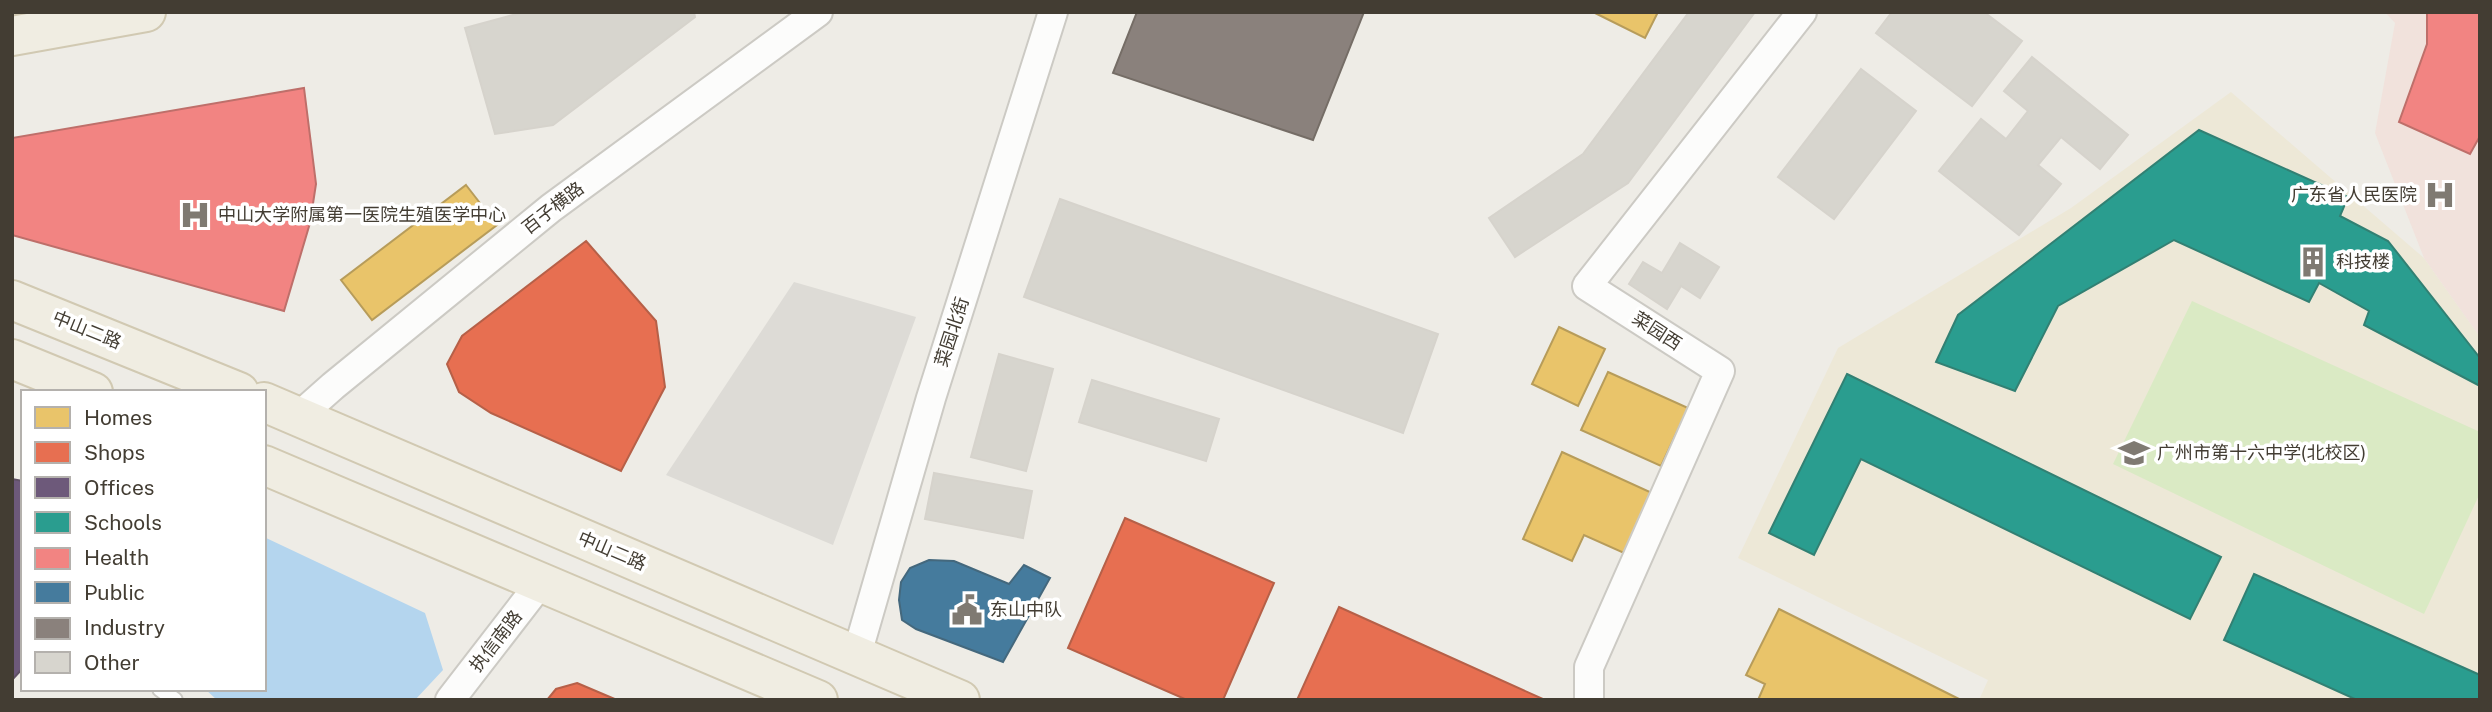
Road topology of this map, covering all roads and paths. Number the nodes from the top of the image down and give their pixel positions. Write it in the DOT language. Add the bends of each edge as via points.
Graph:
graph roads {
  1 [pos="146,12"];
  2 [pos="818,12"];
  3 [pos="1053,12"];
  4 [pos="1802,12"];
  5 [pos="12,36"];
  6 [pos="12,300"];
  7 [pos="12,359"];
  8 [pos="88,390"];
  9 [pos="234,390"];
  10 [pos="281,409"];
  11 [pos="266,466"];
  12 [pos="542,582"];
  13 [pos="857,654"];
  14 [pos="450,700"];
  15 [pos="818,700"];
  16 [pos="960,700"];
  17 [pos="1589,700"];
  1 -- 5 [label="main road"];
  2 -- 10 [label="street, 百子横路" via="551,208 333,386"];
  3 -- 13 [label="street, 菜园北街" via="931,398"];
  4 -- 17 [label="street, 菜园西" via="1587,286 1720,371 1589,667"];
  6 -- 9 [label="main road, 中山二路"];
  7 -- 8 [label="main road"];
  10 -- 13 [label="main road, 中山二路"];
  11 -- 12 [label="main road"];
  12 -- 14 [label="street, 执信南路"];
  12 -- 15 [label="main road"];
  13 -- 16 [label="main road, 中山二路"];
}
